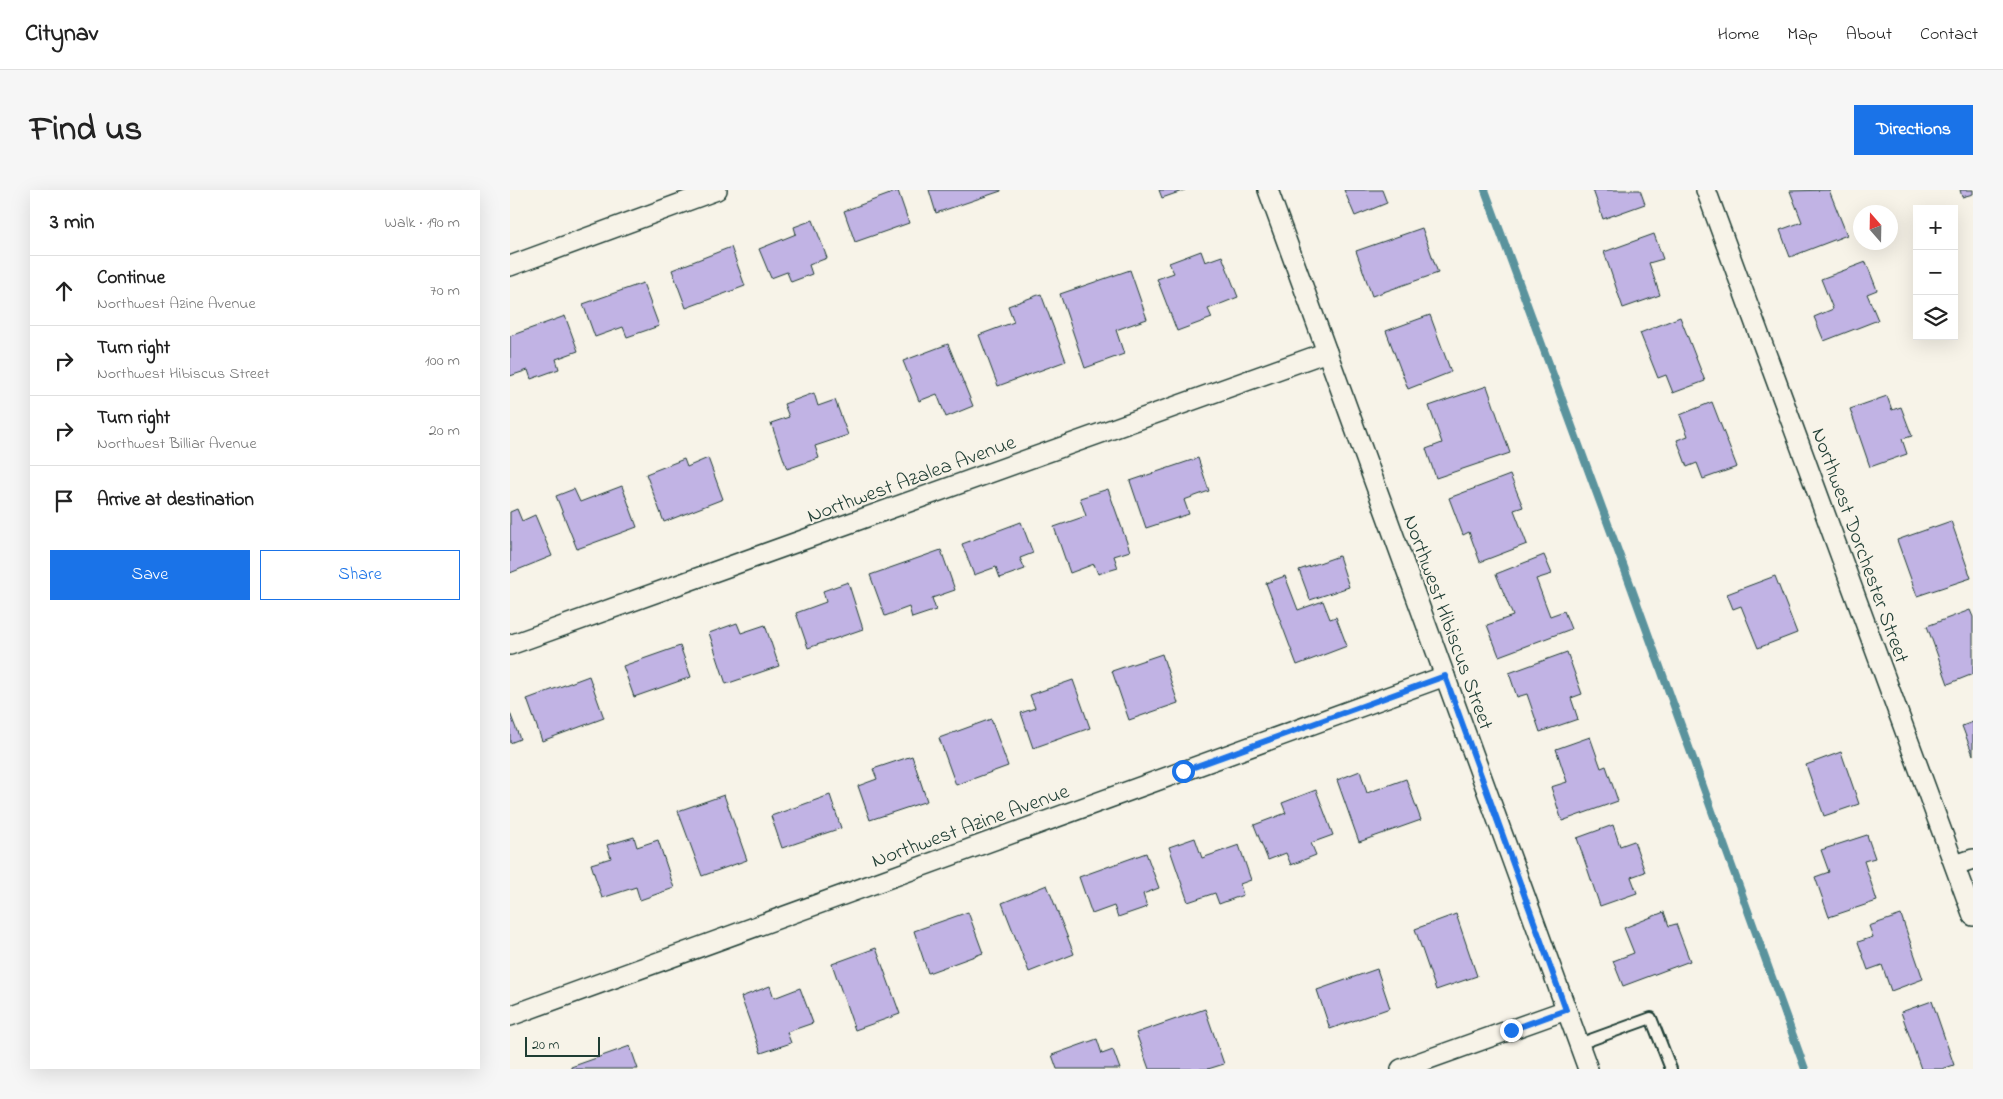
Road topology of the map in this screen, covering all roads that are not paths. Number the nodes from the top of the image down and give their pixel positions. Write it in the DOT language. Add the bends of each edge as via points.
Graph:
graph roads {
  1 [pos="717,190"];
  2 [pos="1268,190"];
  3 [pos="1706,190"];
  4 [pos="510,266"];
  5 [pos="1327,352"];
  6 [pos="510,645"];
  7 [pos="1445,676"];
  8 [pos="1964,862"];
  9 [pos="1973,916"];
  10 [pos="1566,1010"];
  11 [pos="510,1016"];
  12 [pos="1579,1044"];
  13 [pos="1402,1069"];
  14 [pos="1588,1069"];
  15 [pos="1671,1069"];
  1 -- 4 [label="street"];
  2 -- 5 [label="street, Northwest Hibiscus Street"];
  3 -- 8 [label="street, Northwest Dorchester Street"];
  5 -- 6 [label="street, Northwest Azalea Avenue"];
  5 -- 7 [label="street, Northwest Hibiscus Street"];
  7 -- 10 [label="street, Northwest Hibiscus Street"];
  7 -- 11 [label="street, Northwest Azine Avenue"];
  8 -- 9 [label="street, Northwest Dorchester Street"];
  10 -- 12 [label="street, Northwest Hibiscus Street"];
  10 -- 13 [label="street"];
  12 -- 14 [label="street, Northwest Hibiscus Street"];
  12 -- 15 [label="lane" via="1651,1018"];
}
